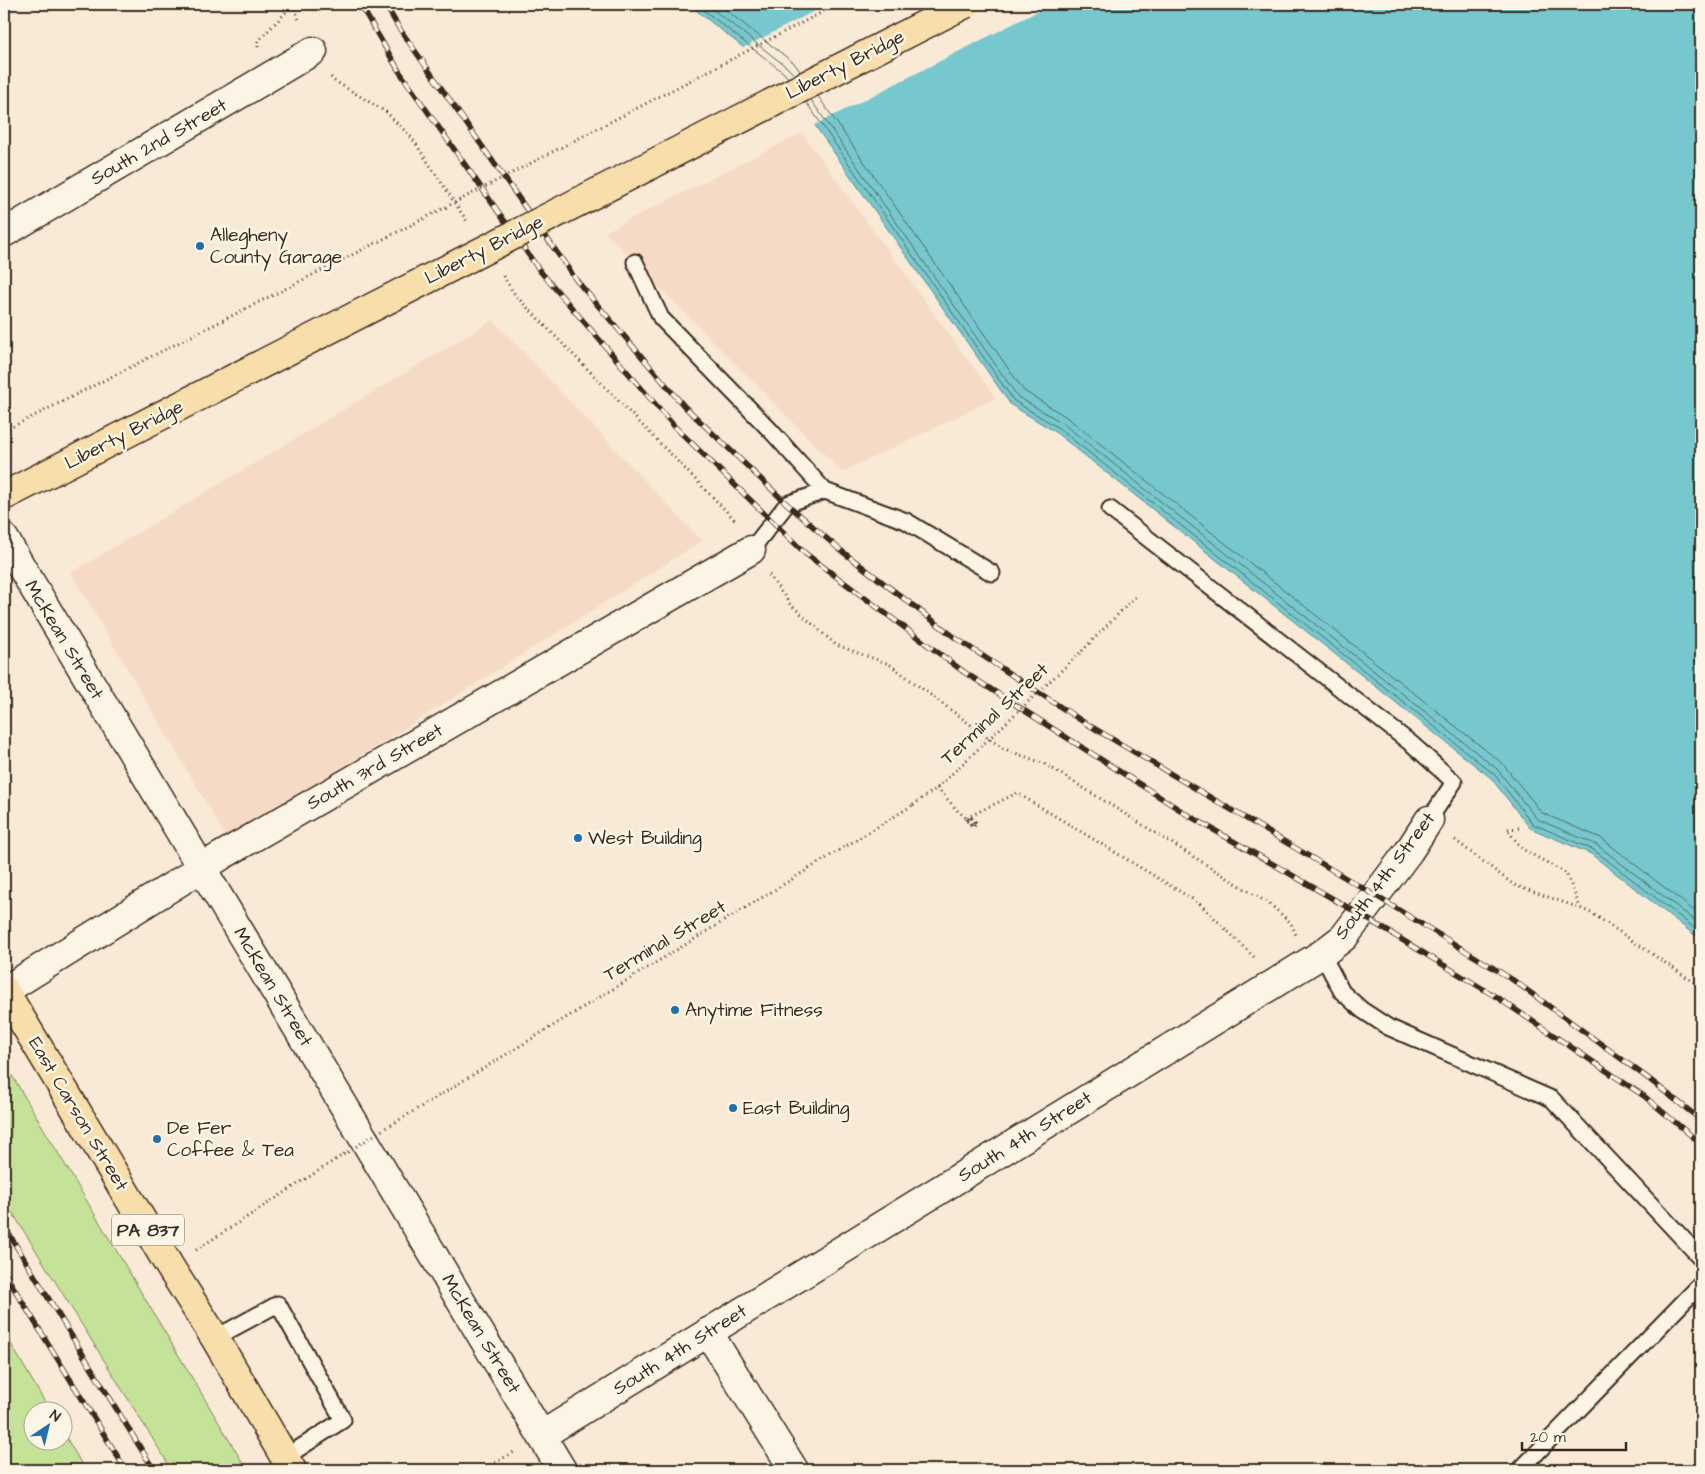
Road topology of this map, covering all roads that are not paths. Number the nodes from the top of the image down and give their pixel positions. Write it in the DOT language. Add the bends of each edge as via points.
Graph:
graph roads {
  1 [pos="965,4"];
  2 [pos="314,52"];
  3 [pos="4,232"];
  4 [pos="634,262"];
  5 [pos="825,491"];
  6 [pos="4,496"];
  7 [pos="1110,509"];
  8 [pos="4,538"];
  9 [pos="751,550"];
  10 [pos="992,573"];
  11 [pos="1429,820"];
  12 [pos="202,869"];
  13 [pos="1322,954"];
  14 [pos="4,990"];
  15 [pos="1701,1258"];
  16 [pos="1701,1284"];
  17 [pos="708,1332"];
  18 [pos="215,1338"];
  19 [pos="542,1435"];
  20 [pos="288,1464"];
  21 [pos="562,1470"];
  22 [pos="794,1470"];
  23 [pos="1520,1470"];
  1 -- 6 [label="main road, Liberty Bridge, bridge"];
  2 -- 3 [label="street, South 2nd Street"];
  4 -- 5 [label="lane" via="661,318"];
  5 -- 9 [label="lane" via="787,504"];
  5 -- 10 [label="lane" via="906,521"];
  7 -- 11 [label="lane, South 4th Street" via="1414,745 1454,782"];
  8 -- 12 [label="street, McKean Street"];
  9 -- 12 [label="street, South 3rd Street"];
  11 -- 13 [label="street, South 4th Street" via="1344,937"];
  12 -- 14 [label="street, South 3rd Street"];
  12 -- 19 [label="street, McKean Street"];
  13 -- 15 [label="lane" via="1342,992 1388,1027 1552,1099"];
  13 -- 17 [label="street, South 4th Street"];
  14 -- 18 [label="main road, East Carson Street / PA 837"];
  16 -- 23 [label="lane"];
  17 -- 19 [label="street, South 4th Street"];
  17 -- 22 [label="street"];
  18 -- 20 [label="main road, East Carson Street / PA 837"];
  18 -- 20 [label="lane" via="278,1304 343,1420"];
  19 -- 21 [label="street, McKean Street"];
}
